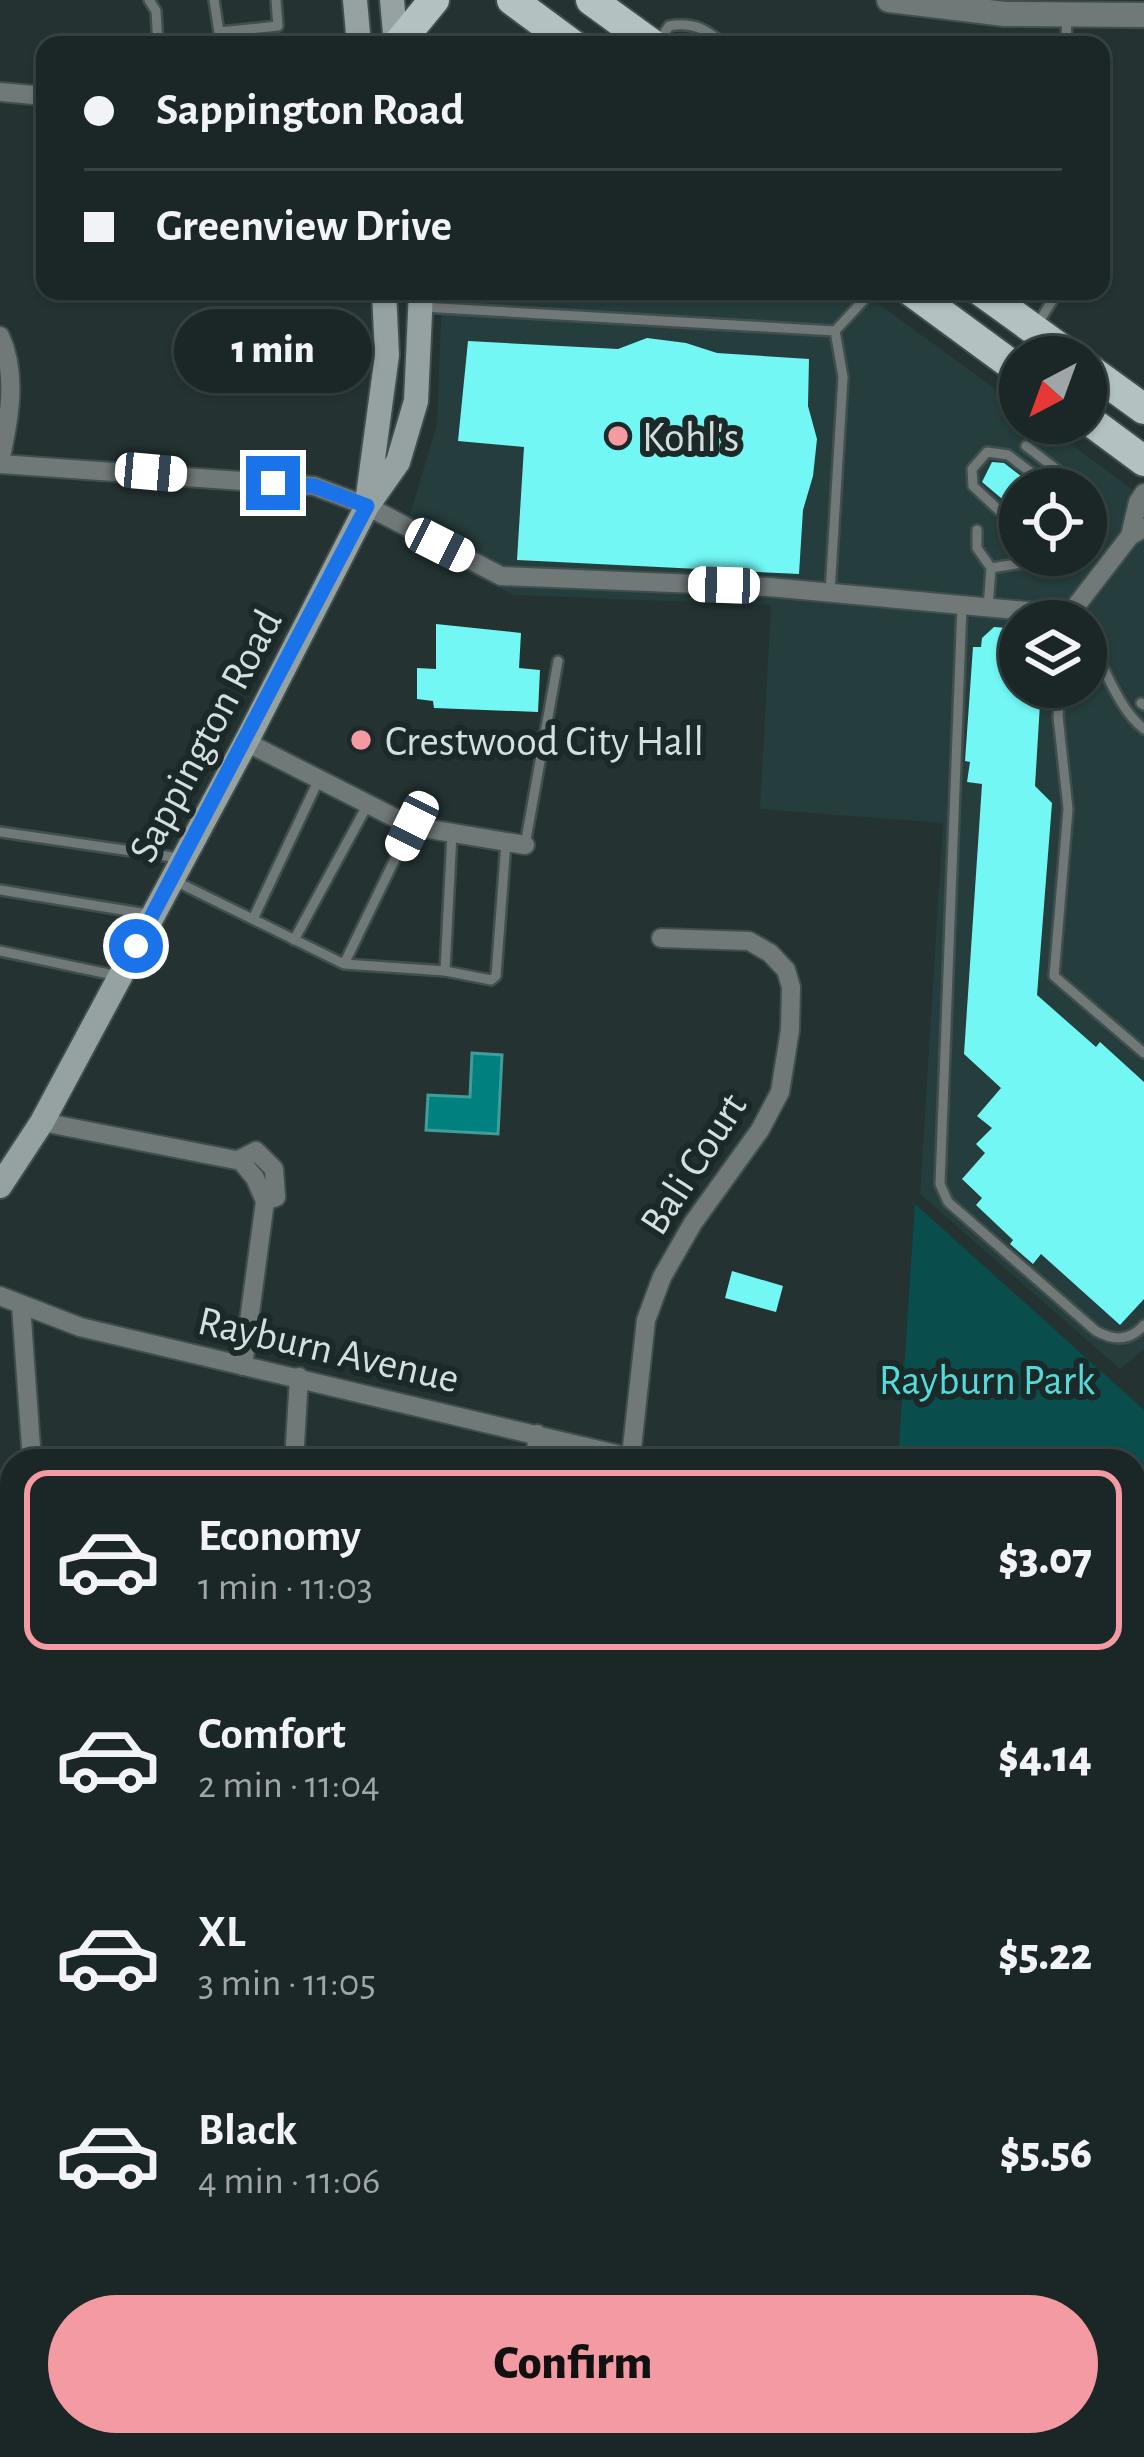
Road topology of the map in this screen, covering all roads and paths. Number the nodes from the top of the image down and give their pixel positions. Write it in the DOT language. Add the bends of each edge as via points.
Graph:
graph roads {
  1 [pos="149,0"];
  2 [pos="214,0"];
  3 [pos="276,0"];
  4 [pos="355,0"];
  5 [pos="392,0"];
  6 [pos="434,0"];
  7 [pos="512,0"];
  8 [pos="591,0"];
  9 [pos="889,0"];
  10 [pos="1067,8"];
  11 [pos="1144,15"];
  12 [pos="157,36"];
  13 [pos="358,36"];
  14 [pos="396,36"];
  15 [pos="404,36"];
  16 [pos="562,36"];
  17 [pos="641,36"];
  18 [pos="661,36"];
  19 [pos="714,36"];
  20 [pos="0,92"];
  21 [pos="36,95"];
  22 [pos="384,300"];
  23 [pos="421,300"];
  24 [pos="434,300"];
  25 [pos="864,300"];
  26 [pos="923,300"];
  27 [pos="994,300"];
  28 [pos="1052,300"];
  29 [pos="1034,329"];
  30 [pos="835,331"];
  31 [pos="0,336"];
  32 [pos="1044,336"];
  33 [pos="999,355"];
  34 [pos="1107,382"];
  35 [pos="1144,409"];
  36 [pos="1107,433"];
  37 [pos="1025,446"];
  38 [pos="1144,460"];
  39 [pos="0,462"];
  40 [pos="1025,468"];
  41 [pos="1053,468"];
  42 [pos="1144,493"];
  43 [pos="367,506"];
  44 [pos="999,510"];
  45 [pos="977,530"];
  46 [pos="1137,532"];
  47 [pos="999,566"];
  48 [pos="991,568"];
  49 [pos="830,593"];
  50 [pos="1085,600"];
  51 [pos="962,605"];
  52 [pos="988,608"];
  53 [pos="999,609"];
  54 [pos="558,662"];
  55 [pos="1107,671"];
  56 [pos="1059,708"];
  57 [pos="1144,729"];
  58 [pos="246,742"];
  59 [pos="319,779"];
  60 [pos="368,804"];
  61 [pos="412,826"];
  62 [pos="0,832"];
  63 [pos="452,833"];
  64 [pos="515,843"];
  65 [pos="178,869"];
  66 [pos="0,890"];
  67 [pos="152,915"];
  68 [pos="253,919"];
  69 [pos="661,938"];
  70 [pos="295,940"];
  71 [pos="0,952"];
  72 [pos="344,964"];
  73 [pos="445,971"];
  74 [pos="119,976"];
  75 [pos="1144,1053"];
  76 [pos="42,1122"];
  77 [pos="0,1186"];
  78 [pos="0,1296"];
  79 [pos="21,1305"];
  80 [pos="1144,1324"];
  81 [pos="243,1366"];
  82 [pos="298,1377"];
  83 [pos="537,1434"];
  84 [pos="31,1449"];
  85 [pos="295,1449"];
  86 [pos="536,1449"];
  87 [pos="598,1449"];
  88 [pos="639,1449"];
  1 -- 12 [label="lane"];
  2 -- 3 [label="lane" via="219,32 278,26"];
  4 -- 13 [label="main road"];
  5 -- 14 [label="main road"];
  6 -- 15 [label="main road"];
  7 -- 16 [label="main road"];
  8 -- 17 [label="main road"];
  9 -- 10 [label="street" via="974,12"];
  10 -- 11 [label="street"];
  18 -- 19 [label="lane" via="684,23"];
  20 -- 21 [label="street"];
  22 -- 43 [label="main road, Sappington Road" via="387,355"];
  23 -- 43 [label="main road, Sappington Road" via="416,401 398,461"];
  24 -- 30 [label="lane"];
  25 -- 30 [label="lane"];
  26 -- 33 [label="main road"];
  27 -- 29 [label="main road"];
  28 -- 29 [label="lane"];
  29 -- 32 [label="main road"];
  30 -- 49 [label="lane" via="843,377"];
  31 -- 39 [label="street" via="10,360"];
  34 -- 35 [label="main road"];
  36 -- 38 [label="main road"];
  37 -- 41 [label="lane"];
  39 -- 43 [label="street" via="314,486"];
  40 -- 44 [label="lane" via="987,452 972,469 974,486"];
  42 -- 46 [label="street"];
  43 -- 49 [label="street" via="501,576"];
  43 -- 58 [label="main road, Sappington Road"];
  45 -- 48 [label="lane" via="976,548"];
  46 -- 50 [label="street"];
  47 -- 48 [label="lane"];
  48 -- 52 [label="lane"];
  49 -- 51 [label="street"];
  51 -- 52 [label="street"];
  51 -- 80 [label="lane" via="940,1184 948,1202 1096,1331 1123,1339"];
  52 -- 53 [label="street"];
  54 -- 64 [label="lane"];
  55 -- 57 [label="lane" via="1126,712"];
  56 -- 75 [label="lane" via="1068,809 1054,976"];
  58 -- 59 [label="street"];
  58 -- 65 [label="main road, Sappington Road"];
  59 -- 60 [label="street"];
  59 -- 68 [label="lane"];
  60 -- 61 [label="street"];
  60 -- 70 [label="lane"];
  61 -- 63 [label="street"];
  61 -- 72 [label="lane"];
  62 -- 65 [label="lane"];
  63 -- 64 [label="street"];
  63 -- 73 [label="lane"];
  64 -- 73 [label="lane" via="496,976"];
  65 -- 67 [label="main road, Sappington Road"];
  65 -- 68 [label="lane"];
  66 -- 67 [label="lane"];
  67 -- 74 [label="main road, Sappington Road"];
  68 -- 70 [label="lane"];
  69 -- 88 [label="street, Bali Court" via="749,941 770,953 791,987 790,1030 780,1092 692,1223 646,1320"];
  70 -- 72 [label="lane"];
  71 -- 74 [label="lane"];
  72 -- 73 [label="lane"];
  74 -- 76 [label="main road, Sappington Road"];
  76 -- 77 [label="main road, Sappington Road"];
  76 -- 81 [label="street" via="238,1160 255,1178 265,1201"];
  78 -- 79 [label="street, Rayburn Avenue"];
  79 -- 81 [label="street, Rayburn Avenue"];
  79 -- 84 [label="street"];
  81 -- 82 [label="street, Rayburn Avenue"];
  82 -- 83 [label="street, Rayburn Avenue"];
  82 -- 85 [label="street"];
  83 -- 86 [label="street"];
  83 -- 87 [label="street, Rayburn Avenue"];
}
